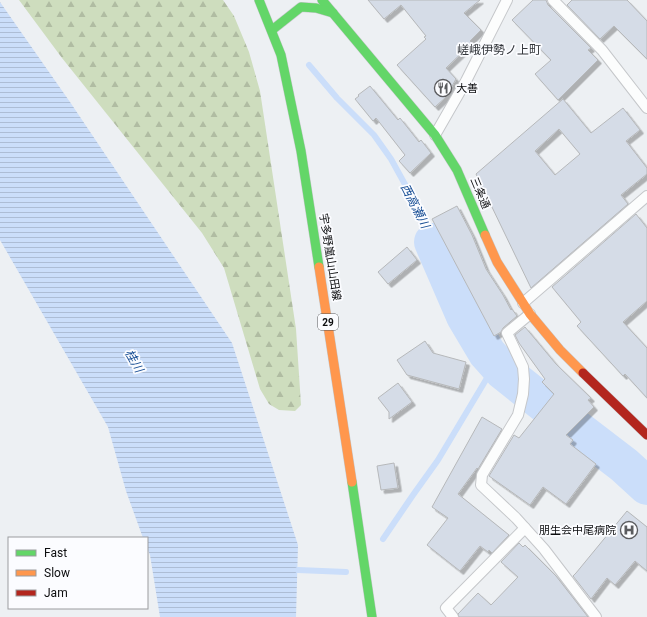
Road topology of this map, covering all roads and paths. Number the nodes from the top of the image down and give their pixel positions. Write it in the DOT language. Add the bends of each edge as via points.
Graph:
graph roads {
  1 [pos="259,0"];
  2 [pos="318,0"];
  3 [pos="322,0"];
  4 [pos="507,0"];
  5 [pos="554,0"];
  6 [pos="333,13"];
  7 [pos="272,30"];
  8 [pos="647,108"];
  9 [pos="435,135"];
  10 [pos="647,196"];
  11 [pos="523,302"];
  12 [pos="530,314"];
  13 [pos="647,435"];
  14 [pos="526,528"];
  15 [pos="372,617"];
  16 [pos="453,617"];
  17 [pos="596,617"];
  1 -- 7 [label="main road, 宇多野嵐山山田線 / 29"];
  2 -- 6 [label="main road"];
  3 -- 6 [label="main road"];
  4 -- 9 [label="lane"];
  5 -- 8 [label="lane" via="602,50"];
  6 -- 7 [label="main road" via="301,7"];
  6 -- 9 [label="main road, 三条通"];
  7 -- 15 [label="main road, 宇多野嵐山山田線 / 29" via="281,55 301,151"];
  9 -- 11 [label="main road, 三条通" via="458,170 497,262"];
  10 -- 11 [label="lane"];
  11 -- 12 [label="main road, 三条通"];
  12 -- 13 [label="main road, 三条通" via="560,350"];
  12 -- 14 [label="lane" via="507,333 523,367 523,394 518,415 482,475 481,485"];
  14 -- 16 [label="lane" via="446,608"];
  14 -- 17 [label="lane"];
}
